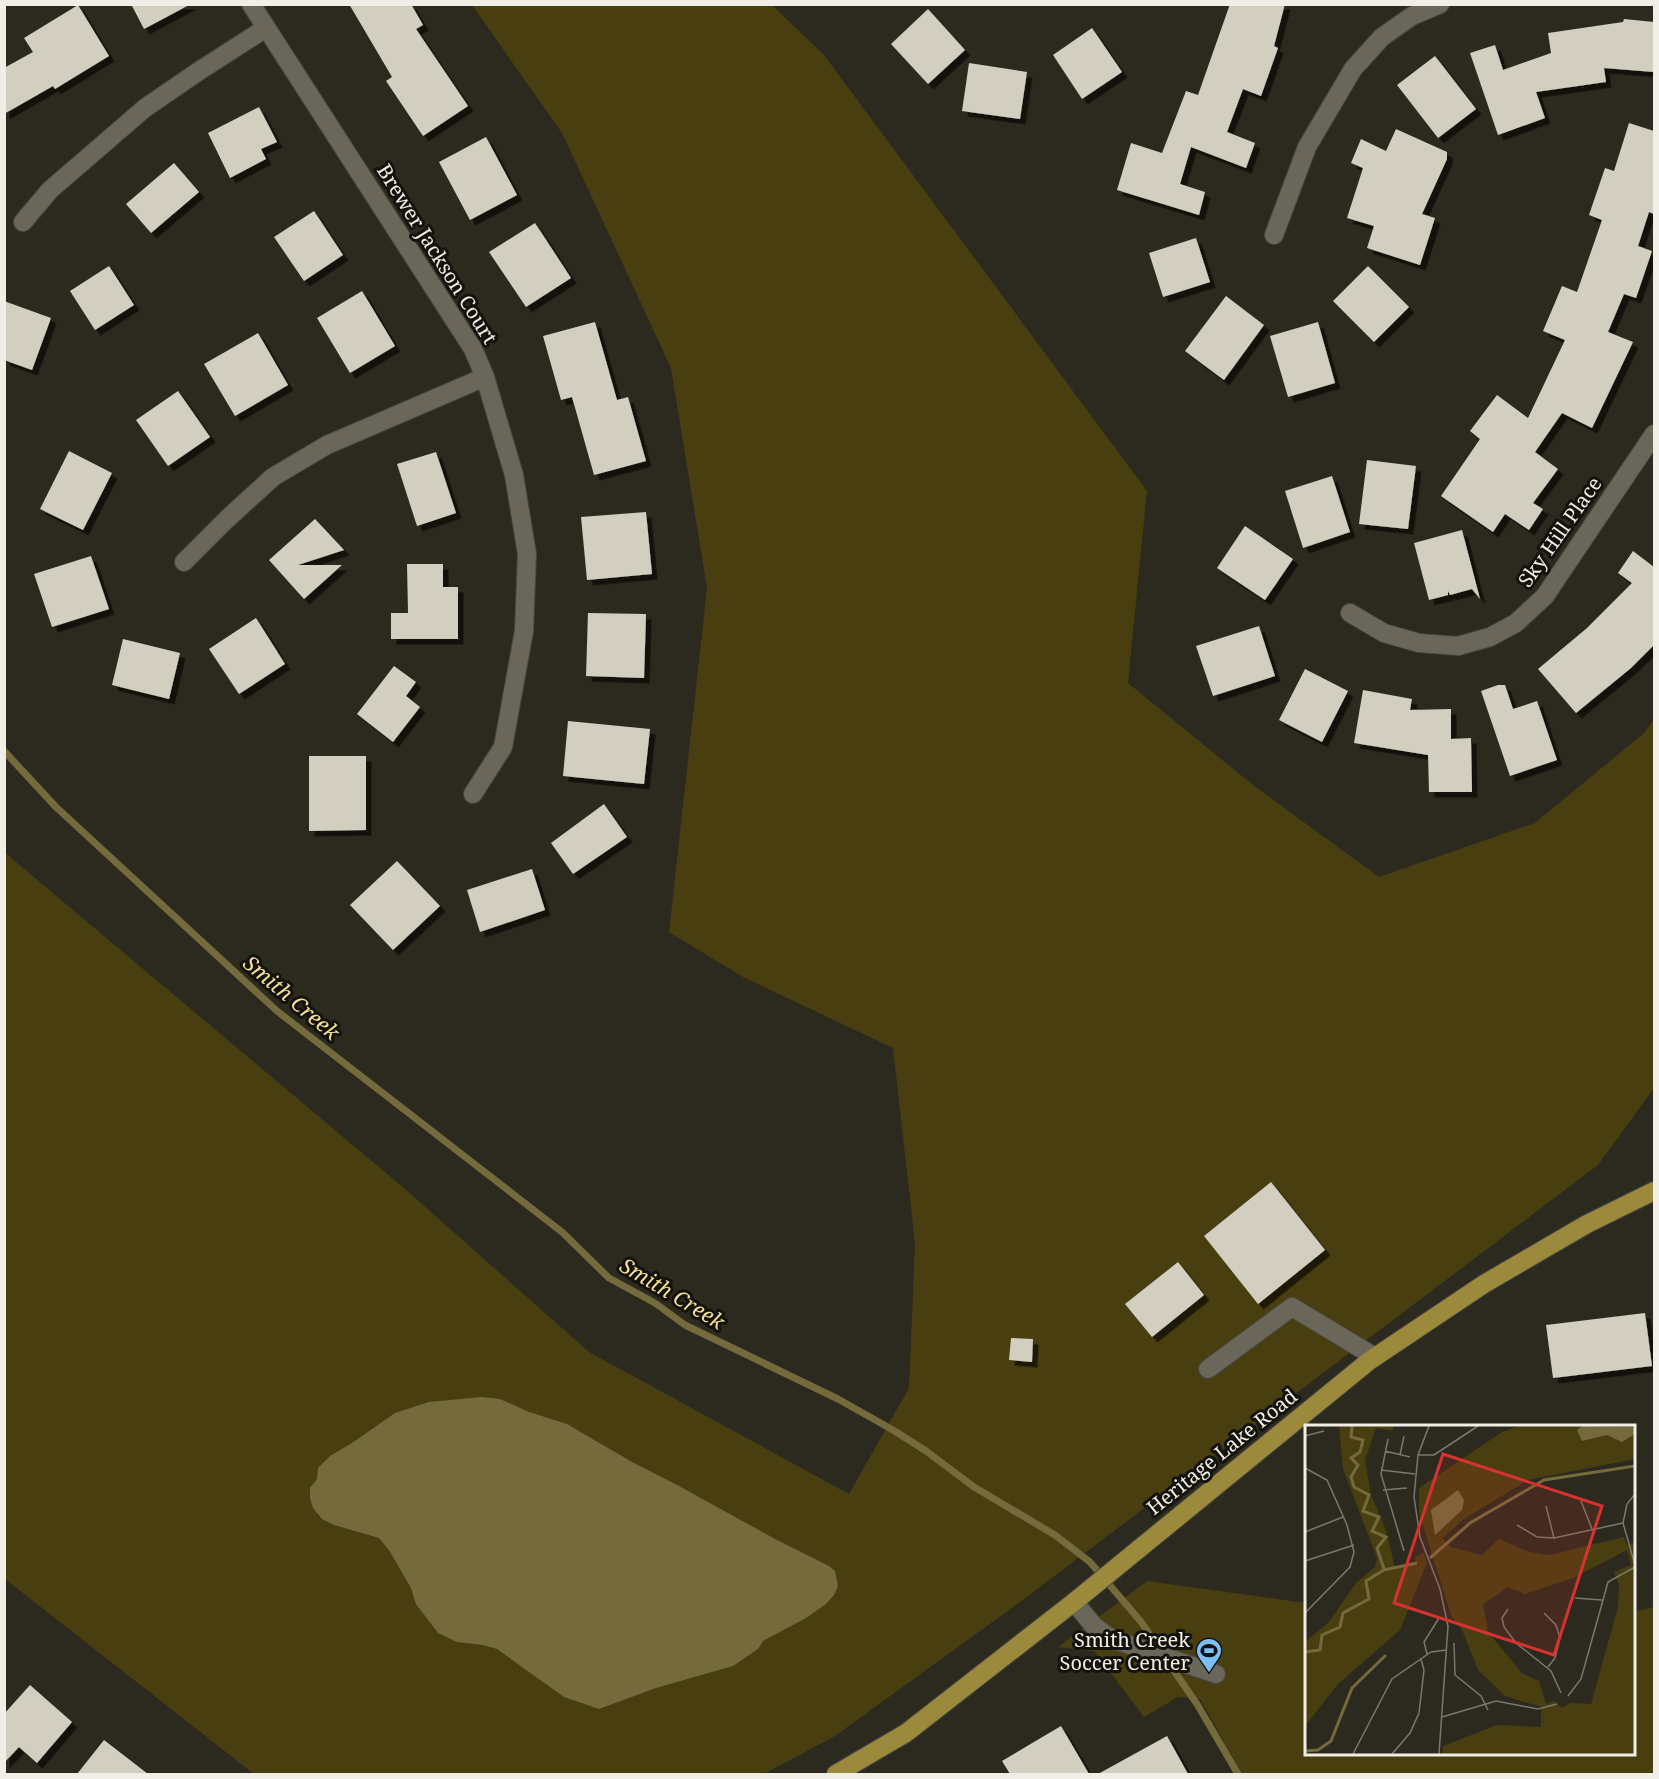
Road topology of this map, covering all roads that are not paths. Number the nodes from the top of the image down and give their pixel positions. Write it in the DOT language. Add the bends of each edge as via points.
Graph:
graph roads {
  1 [pos="251,4"];
  2 [pos="1440,4"];
  3 [pos="266,28"];
  4 [pos="23,222"];
  5 [pos="1274,235"];
  6 [pos="485,377"];
  7 [pos="1654,434"];
  8 [pos="184,562"];
  9 [pos="1350,613"];
  10 [pos="473,794"];
  11 [pos="1654,1191"];
  12 [pos="1375,1357"];
  13 [pos="1208,1369"];
  14 [pos="1074,1602"];
  15 [pos="1216,1674"];
  16 [pos="836,1774"];
  1 -- 3 [label="street, Brewer Jackson Court"];
  2 -- 5 [label="street" via="1412,16 1383,37 1353,69 1307,147"];
  3 -- 4 [label="street" via="145,108 50,190"];
  3 -- 6 [label="street, Brewer Jackson Court" via="473,349"];
  6 -- 8 [label="street" via="327,445 273,477"];
  6 -- 10 [label="street, Brewer Jackson Court" via="514,475 527,554 524,631 504,747"];
  7 -- 9 [label="street, Sky Hill Place" via="1545,596 1516,623 1490,637 1458,646 1419,643 1384,633"];
  11 -- 12 [label="main road, Heritage Lake Road" via="1587,1224 1484,1284"];
  12 -- 13 [label="street" via="1292,1307"];
  12 -- 14 [label="main road, Heritage Lake Road"];
  14 -- 15 [label="street" via="1094,1626 1113,1639"];
  14 -- 16 [label="main road, Heritage Lake Road" via="906,1733"];
}
